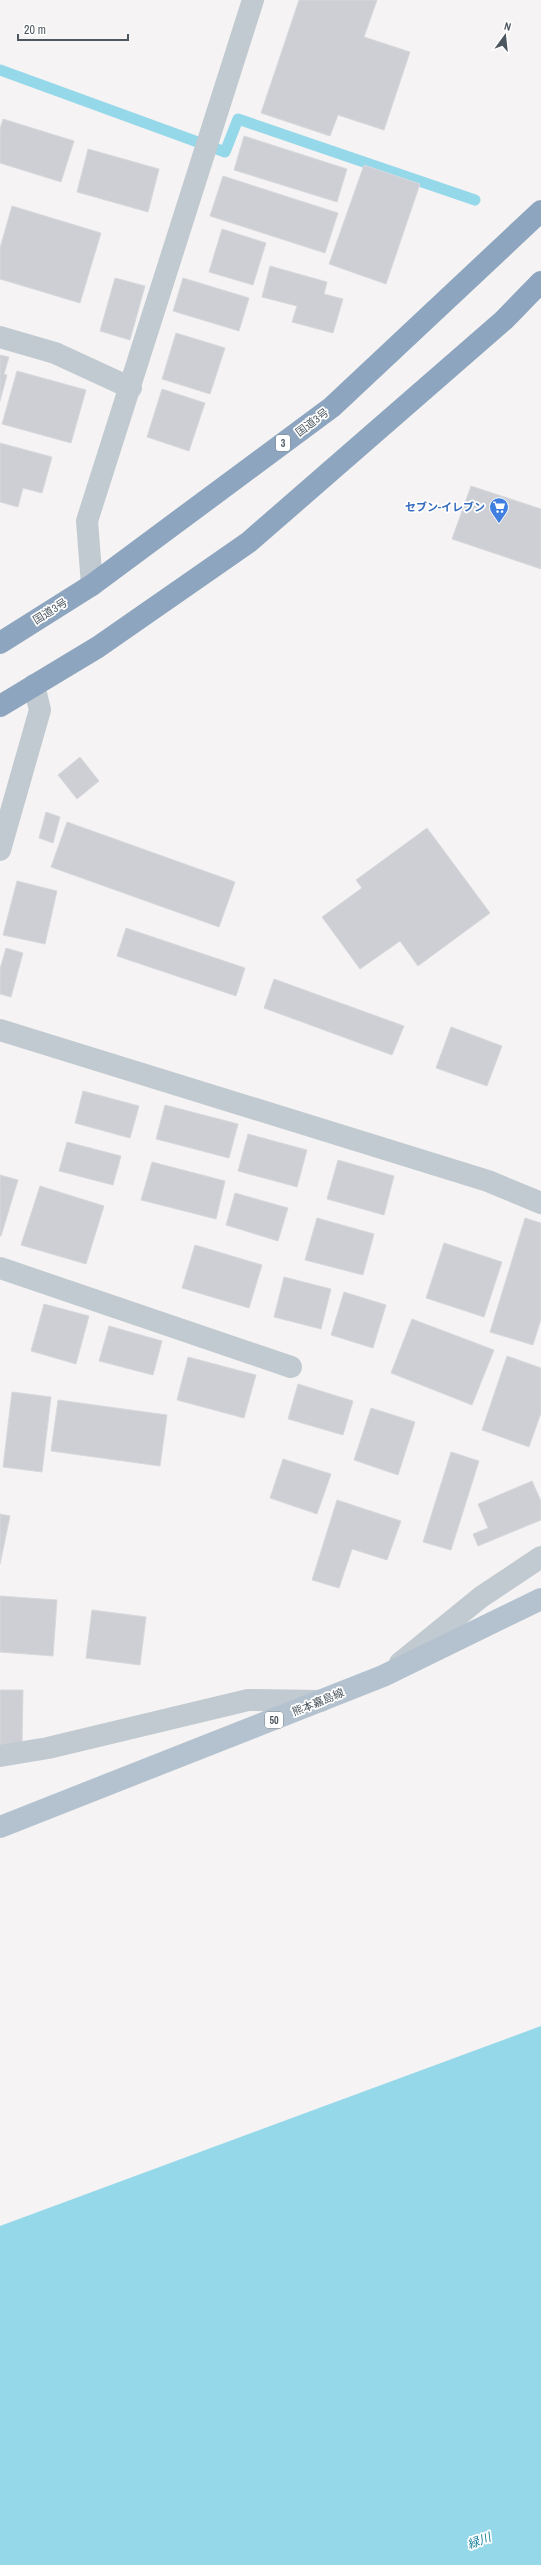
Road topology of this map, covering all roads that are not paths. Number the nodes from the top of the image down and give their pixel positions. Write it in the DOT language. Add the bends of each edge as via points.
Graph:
graph roads {
  1 [pos="253,0"];
  2 [pos="541,211"];
  3 [pos="541,282"];
  4 [pos="0,337"];
  5 [pos="131,388"];
  6 [pos="92,585"];
  7 [pos="0,643"];
  8 [pos="34,685"];
  9 [pos="0,706"];
  10 [pos="0,850"];
  11 [pos="0,1030"];
  12 [pos="541,1203"];
  13 [pos="0,1268"];
  14 [pos="291,1367"];
  15 [pos="541,1557"];
  16 [pos="541,1599"];
  17 [pos="383,1676"];
  18 [pos="322,1701"];
  19 [pos="0,1756"];
  20 [pos="0,1827"];
  1 -- 5 [label="street"];
  2 -- 6 [label="highway, 国道3号 / 3" via="332,407"];
  3 -- 8 [label="highway" via="504,320 249,542 98,646"];
  4 -- 5 [label="street" via="55,354"];
  5 -- 6 [label="street" via="88,521"];
  6 -- 7 [label="highway, 国道3号 / 3"];
  8 -- 9 [label="highway"];
  8 -- 10 [label="street" via="40,710"];
  11 -- 12 [label="street" via="488,1180"];
  13 -- 14 [label="street"];
  15 -- 17 [label="street" via="482,1597"];
  16 -- 17 [label="main road, 熊本嘉島線 / 50"];
  17 -- 18 [label="main road, 熊本嘉島線 / 50"];
  18 -- 19 [label="street" via="248,1700 48,1748"];
  18 -- 20 [label="main road, 熊本嘉島線 / 50"];
}
